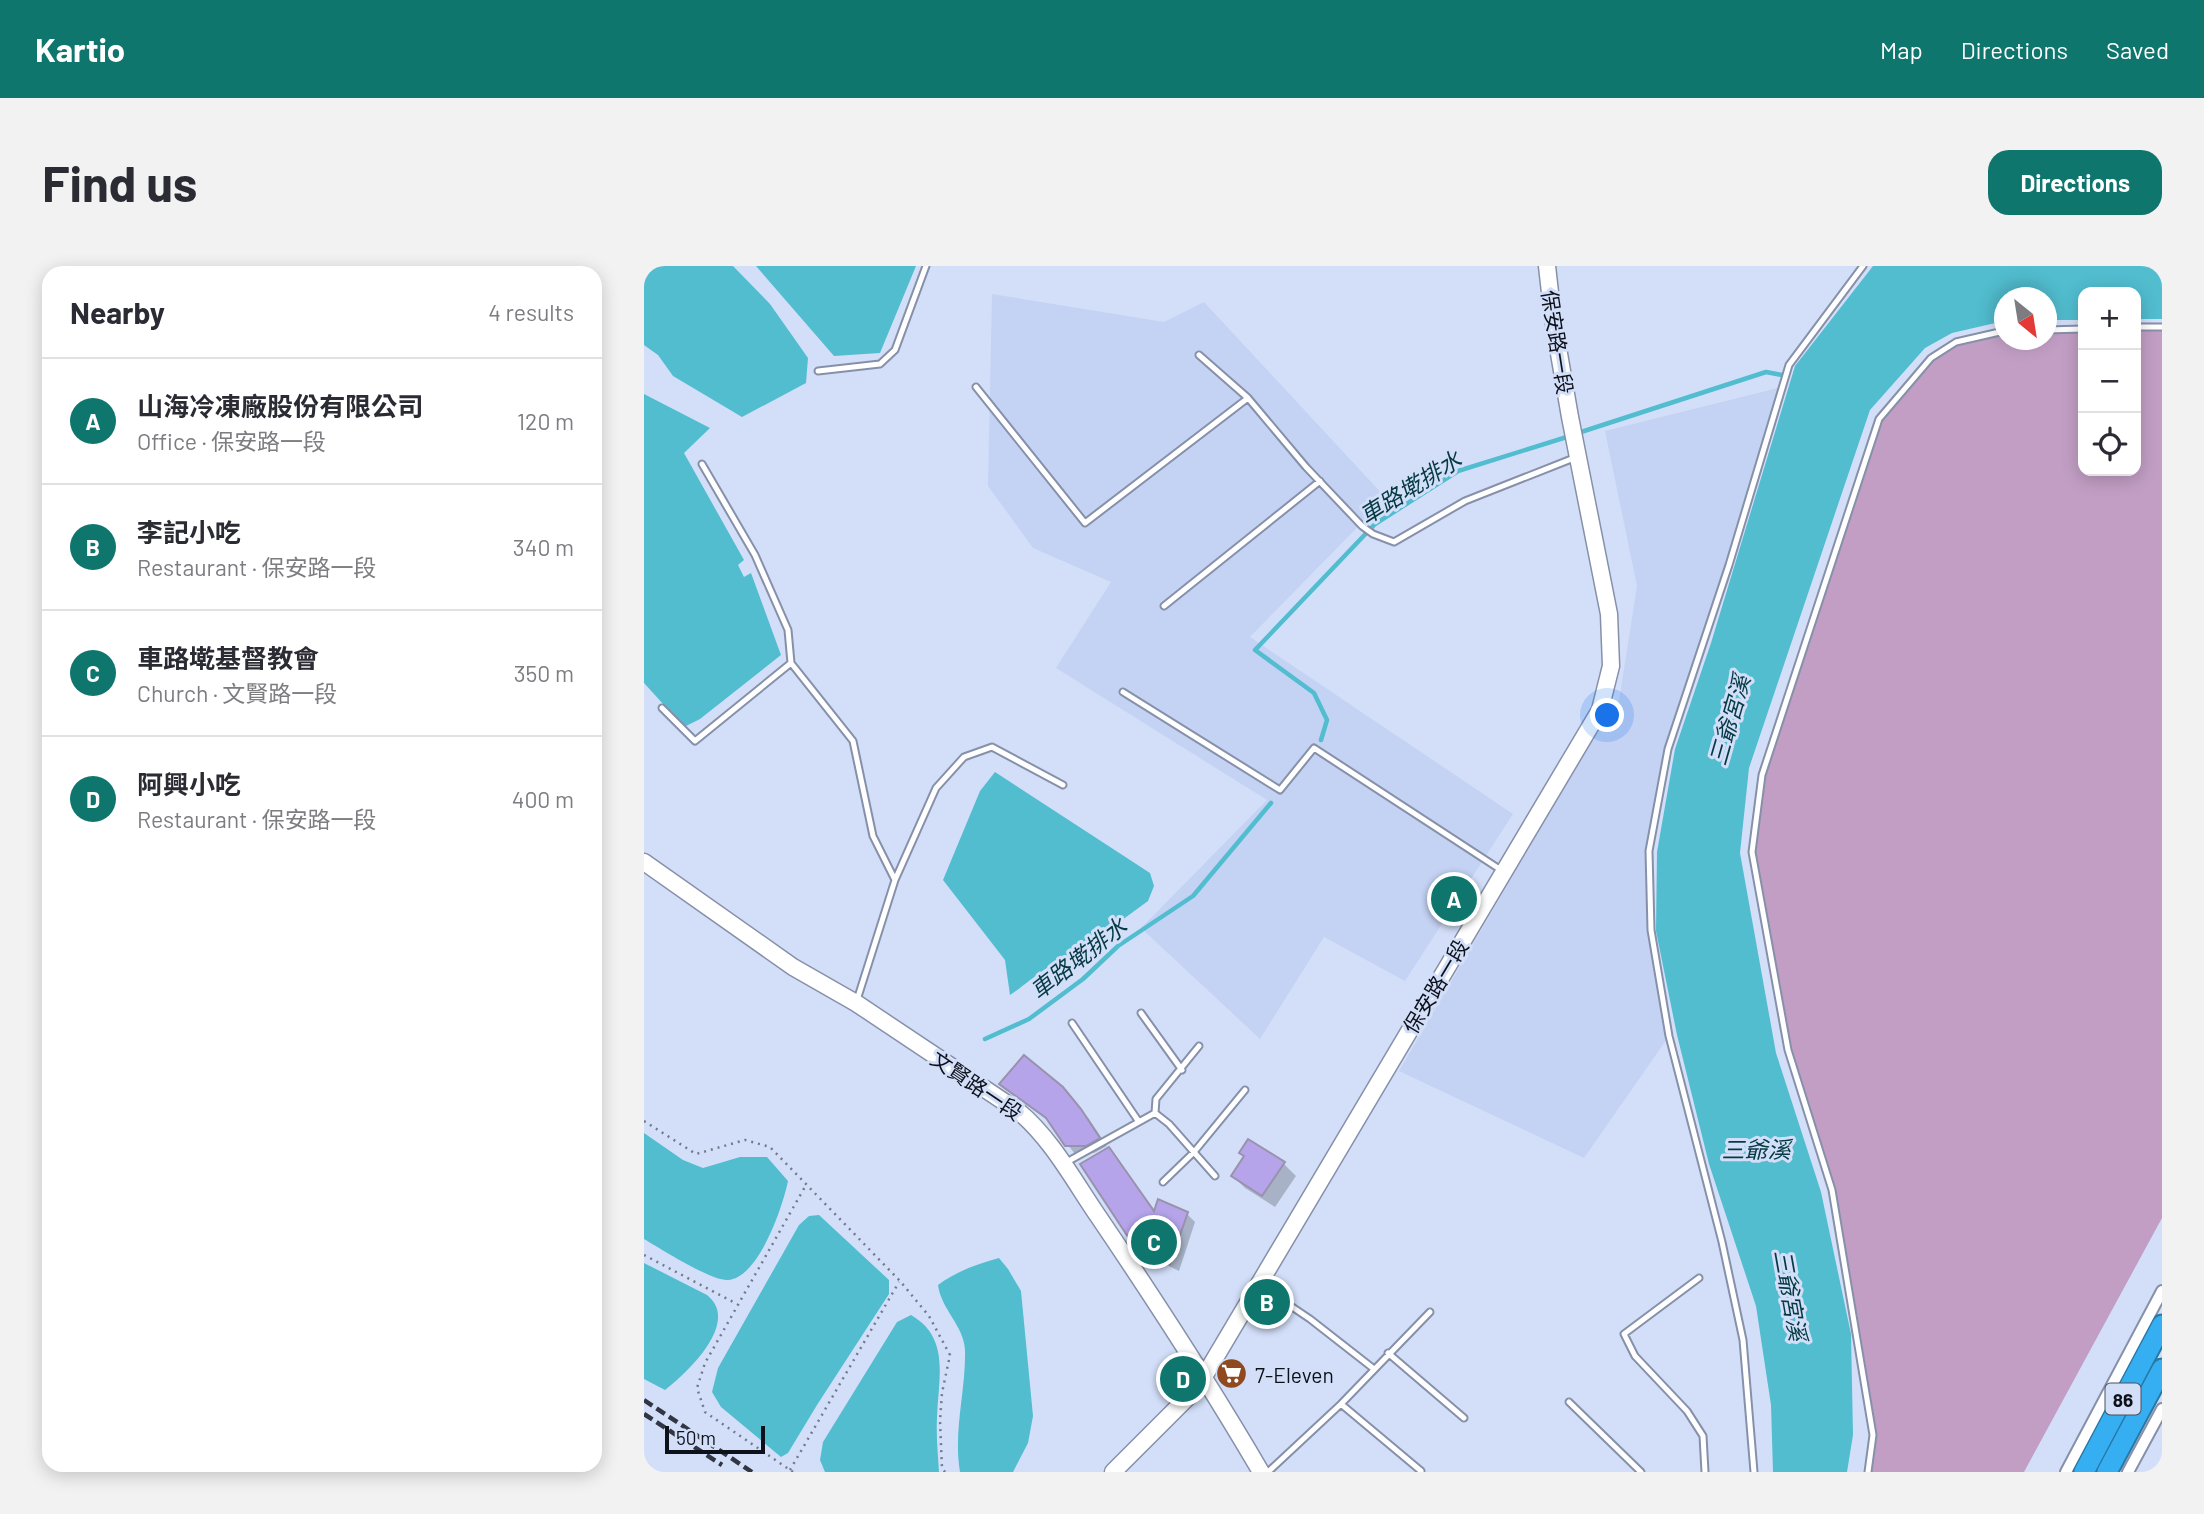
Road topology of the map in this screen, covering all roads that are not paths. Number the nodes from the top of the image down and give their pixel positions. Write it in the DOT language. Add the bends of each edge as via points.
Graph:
graph roads {
  1 [pos="926,266"];
  2 [pos="1547,266"];
  3 [pos="1863,266"];
  4 [pos="2141,327"];
  5 [pos="2162,327"];
  6 [pos="2078,329"];
  7 [pos="2057,330"];
  8 [pos="1994,333"];
  9 [pos="1199,355"];
  10 [pos="818,371"];
  11 [pos="976,387"];
  12 [pos="1248,398"];
  13 [pos="1577,454"];
  14 [pos="702,464"];
  15 [pos="1320,481"];
  16 [pos="1164,606"];
  17 [pos="791,663"];
  18 [pos="1123,692"];
  19 [pos="662,708"];
  20 [pos="1063,785"];
  21 [pos="644,862"];
  22 [pos="1505,873"];
  23 [pos="895,880"];
  24 [pos="856,1003"];
  25 [pos="1140,1013"];
  26 [pos="1072,1023"];
  27 [pos="1199,1046"];
  28 [pos="1182,1070"];
  29 [pos="1245,1090"];
  30 [pos="1154,1113"];
  31 [pos="1139,1122"];
  32 [pos="1194,1152"];
  33 [pos="1062,1164"];
  34 [pos="1215,1176"];
  35 [pos="1163,1182"];
  36 [pos="1699,1278"];
  37 [pos="1258,1284"];
  38 [pos="2162,1291"];
  39 [pos="1430,1312"];
  40 [pos="2162,1325"];
  41 [pos="1388,1353"];
  42 [pos="1374,1369"];
  43 [pos="2162,1369"];
  44 [pos="1205,1376"];
  45 [pos="1569,1402"];
  46 [pos="1340,1405"];
  47 [pos="2162,1409"];
  48 [pos="1464,1418"];
  49 [pos="1421,1471"];
  50 [pos="1113,1472"];
  51 [pos="1261,1472"];
  52 [pos="1268,1472"];
  53 [pos="1641,1472"];
  54 [pos="1705,1472"];
  55 [pos="1754,1472"];
  56 [pos="1868,1472"];
  57 [pos="2066,1472"];
  58 [pos="2084,1472"];
  59 [pos="2107,1472"];
  60 [pos="2128,1472"];
  1 -- 10 [label="lane" via="895,351 880,364"];
  2 -- 13 [label="street, 保安路一段"];
  3 -- 55 [label="lane" via="1789,365 1668,749 1649,851 1650,930 1669,1036 1743,1340"];
  4 -- 5 [label="lane"];
  6 -- 7 [label="lane"];
  8 -- 56 [label="lane" via="1956,342 1931,358 1879,419 1762,775 1752,852 1788,1050 1832,1190 1873,1435"];
  9 -- 12 [label="lane"];
  11 -- 12 [label="lane" via="1085,523"];
  12 -- 15 [label="lane"];
  13 -- 15 [label="lane" via="1465,501 1394,542 1362,526"];
  13 -- 22 [label="street, 保安路一段" via="1609,614 1610,677 1595,720"];
  14 -- 17 [label="lane" via="760,568 788,630"];
  15 -- 16 [label="lane"];
  17 -- 19 [label="lane" via="695,741"];
  17 -- 23 [label="lane" via="853,741 873,836"];
  18 -- 22 [label="lane" via="1280,790 1314,748"];
  20 -- 23 [label="lane" via="992,747 964,757 936,788"];
  21 -- 24 [label="street, 文賢路一段" via="793,967"];
  22 -- 37 [label="street, 保安路一段"];
  23 -- 24 [label="lane"];
  24 -- 33 [label="street, 文賢路一段" via="1018,1111"];
  25 -- 28 [label="lane"];
  26 -- 31 [label="lane"];
  27 -- 28 [label="lane"];
  28 -- 30 [label="lane" via="1156,1099"];
  29 -- 32 [label="lane"];
  30 -- 31 [label="lane"];
  30 -- 32 [label="lane"];
  31 -- 33 [label="lane"];
  32 -- 34 [label="lane"];
  32 -- 35 [label="lane"];
  33 -- 44 [label="street, 文賢路一段"];
  36 -- 54 [label="lane" via="1624,1334 1635,1356 1687,1411 1703,1436"];
  37 -- 42 [label="lane"];
  37 -- 44 [label="street, 保安路一段"];
  38 -- 57 [label="street"];
  39 -- 41 [label="lane"];
  40 -- 58 [label="highway, 86"];
  41 -- 42 [label="lane"];
  41 -- 48 [label="lane"];
  42 -- 46 [label="lane"];
  43 -- 59 [label="highway, 86"];
  44 -- 50 [label="street, 保安路一段"];
  44 -- 51 [label="street, 文賢路一段"];
  45 -- 53 [label="lane"];
  46 -- 49 [label="lane"];
  46 -- 52 [label="lane"];
  47 -- 60 [label="street"];
}
